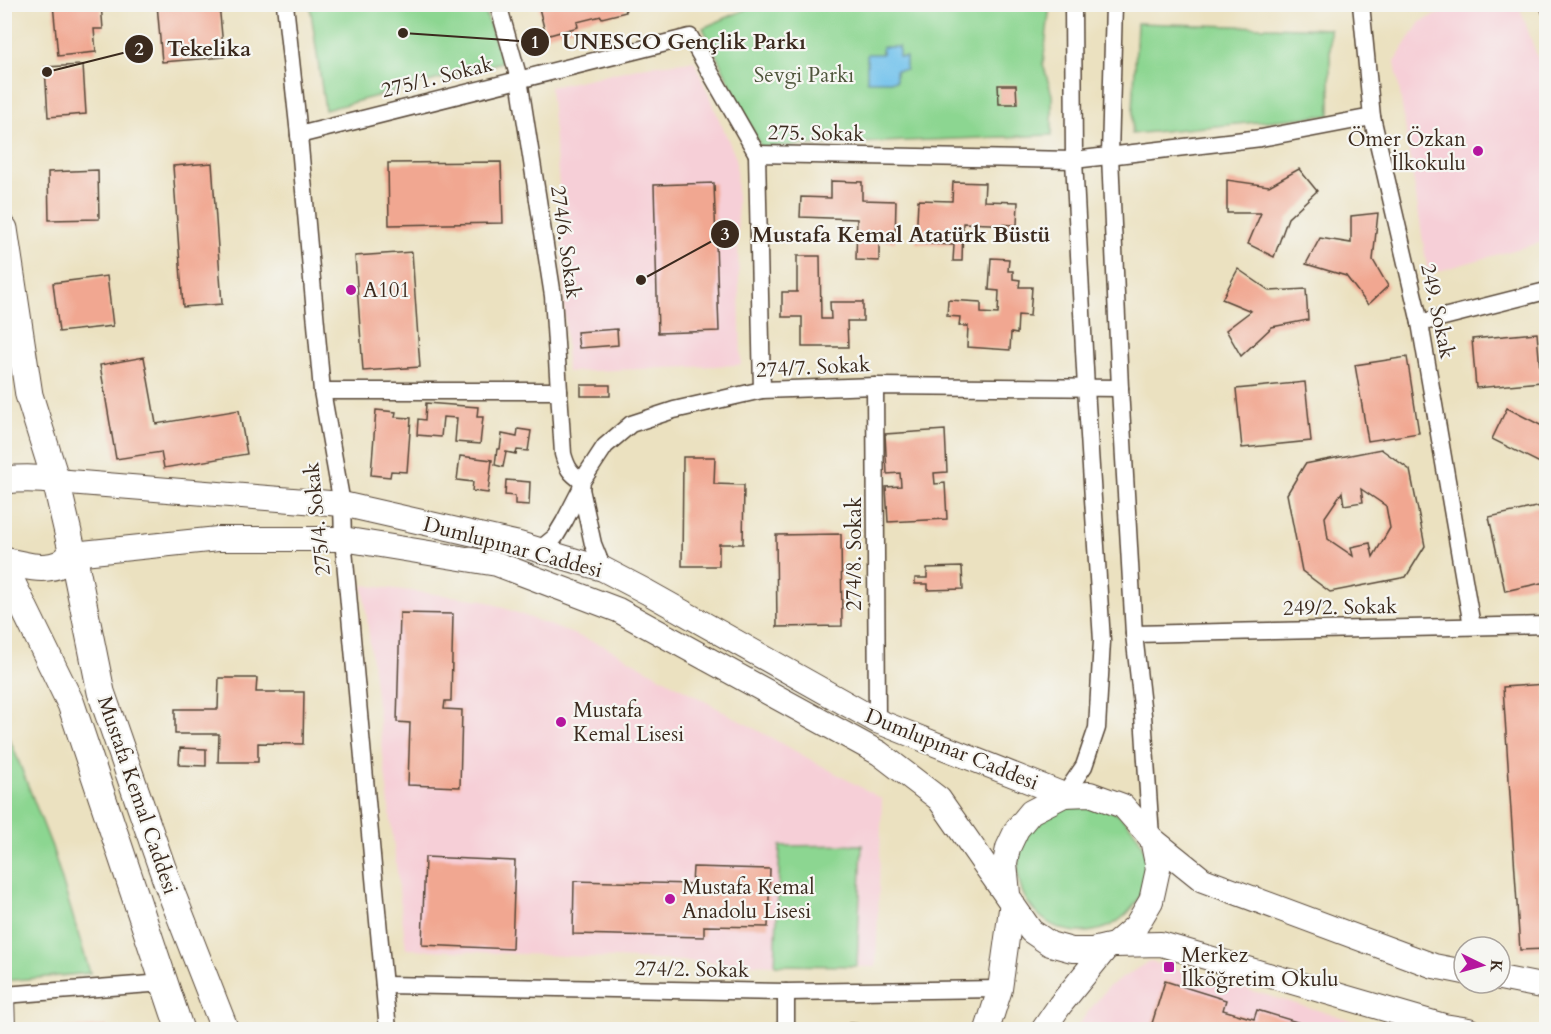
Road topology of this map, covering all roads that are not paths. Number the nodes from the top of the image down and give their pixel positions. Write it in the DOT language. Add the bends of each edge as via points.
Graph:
graph roads {
  1 [pos="285,4"];
  2 [pos="498,4"];
  3 [pos="1073,4"];
  4 [pos="1114,4"];
  5 [pos="1361,4"];
  6 [pos="519,80"];
  7 [pos="1372,117"];
  8 [pos="299,135"];
  9 [pos="757,154"];
  10 [pos="1110,155"];
  11 [pos="1074,160"];
  12 [pos="4,229"];
  13 [pos="1546,291"];
  14 [pos="1420,323"];
  15 [pos="875,386"];
  16 [pos="1086,388"];
  17 [pos="1120,388"];
  18 [pos="762,390"];
  19 [pos="559,391"];
  20 [pos="322,392"];
  21 [pos="4,480"];
  22 [pos="56,481"];
  23 [pos="582,485"];
  24 [pos="342,504"];
  25 [pos="343,539"];
  26 [pos="539,550"];
  27 [pos="73,554"];
  28 [pos="4,561"];
  29 [pos="4,567"];
  30 [pos="603,569"];
  31 [pos="1472,626"];
  32 [pos="1546,626"];
  33 [pos="1134,634"];
  34 [pos="878,721"];
  35 [pos="1064,794"];
  36 [pos="1152,838"];
  37 [pos="1010,899"];
  38 [pos="1111,946"];
  39 [pos="1452,970"];
  40 [pos="1512,980"];
  41 [pos="164,983"];
  42 [pos="384,985"];
  43 [pos="1546,987"];
  44 [pos="1000,989"];
  45 [pos="786,992"];
  46 [pos="7,995"];
  47 [pos="1443,1028"];
  48 [pos="11,1029"];
  49 [pos="180,1029"];
  50 [pos="225,1029"];
  51 [pos="388,1029"];
  52 [pos="786,1029"];
  53 [pos="987,1029"];
  54 [pos="1043,1029"];
  55 [pos="1468,1029"];
  1 -- 8 [label="street, 275/4. Sokak"];
  2 -- 6 [label="street, 274/6. Sokak"];
  3 -- 11 [label="street"];
  4 -- 10 [label="street"];
  5 -- 7 [label="street, 249. Sokak"];
  6 -- 8 [label="street, 275/1. Sokak"];
  6 -- 9 [label="street, 275/1. Sokak" via="690,37"];
  6 -- 19 [label="street, 274/6. Sokak" via="553,296"];
  7 -- 10 [label="street, 275. Sokak" via="1261,138"];
  7 -- 14 [label="street, 249. Sokak"];
  8 -- 20 [label="street, 275/4. Sokak"];
  9 -- 11 [label="street, 275. Sokak"];
  9 -- 18 [label="street, 275. Sokak"];
  10 -- 11 [label="street, 275. Sokak"];
  10 -- 17 [label="street"];
  11 -- 16 [label="street"];
  12 -- 22 [label="main road, Mustafa Kemal Caddesi" via="29,395"];
  13 -- 14 [label="street"];
  14 -- 31 [label="street, 249. Sokak"];
  15 -- 16 [label="street, 274/7. Sokak"];
  15 -- 18 [label="street, 274/7. Sokak"];
  15 -- 34 [label="street, 274/8. Sokak"];
  16 -- 17 [label="street, 274/7. Sokak"];
  16 -- 35 [label="street" via="1102,641 1097,728 1084,766"];
  17 -- 33 [label="street"];
  18 -- 23 [label="street, 274/7. Sokak" via="631,424 605,446"];
  19 -- 20 [label="street"];
  19 -- 23 [label="street, 274/6. Sokak" via="563,454 567,468"];
  20 -- 24 [label="street, 275/4. Sokak"];
  21 -- 22 [label="main road"];
  22 -- 24 [label="main road, Dumlupınar Caddesi"];
  22 -- 27 [label="main road, Mustafa Kemal Caddesi"];
  23 -- 26 [label="street, 274/7. Sokak" via="555,537"];
  23 -- 30 [label="street" via="593,544"];
  24 -- 25 [label="street, 275/4. Sokak"];
  24 -- 26 [label="main road, Dumlupınar Caddesi"];
  25 -- 27 [label="main road, Dumlupınar Caddesi" via="218,539"];
  25 -- 37 [label="main road, Dumlupınar Caddesi" via="497,564 618,610 879,753 939,799"];
  25 -- 42 [label="street, 275/4. Sokak"];
  26 -- 30 [label="main road, Dumlupınar Caddesi"];
  27 -- 28 [label="main road" via="47,568"];
  27 -- 50 [label="main road, Mustafa Kemal Caddesi" via="101,692 167,882"];
  29 -- 41 [label="main road, Mustafa Kemal Caddesi" via="71,704"];
  30 -- 34 [label="main road, Dumlupınar Caddesi"];
  31 -- 32 [label="street, 249/2. Sokak"];
  31 -- 33 [label="street, 249/2. Sokak"];
  33 -- 36 [label="street"];
  34 -- 35 [label="main road, Dumlupınar Caddesi"];
  35 -- 36 [label="main road" via="1090,794 1123,806"];
  35 -- 37 [label="main road" via="1031,812 1017,829 1005,862"];
  36 -- 38 [label="main road" via="1158,869 1151,901 1136,926"];
  36 -- 39 [label="main road" via="1203,880"];
  37 -- 38 [label="main road" via="1031,931 1050,944 1072,950"];
  37 -- 44 [label="main road"];
  38 -- 47 [label="main road" via="1161,944"];
  38 -- 54 [label="main road"];
  40 -- 43 [label="main road"];
  41 -- 46 [label="street"];
  41 -- 49 [label="main road, Mustafa Kemal Caddesi"];
  42 -- 45 [label="street, 274/2. Sokak"];
  42 -- 51 [label="street, 275/4. Sokak"];
  44 -- 45 [label="street, 274/2. Sokak"];
  44 -- 53 [label="main road"];
  45 -- 52 [label="street"];
  46 -- 48 [label="lane"];
  47 -- 55 [label="main road"];
}
